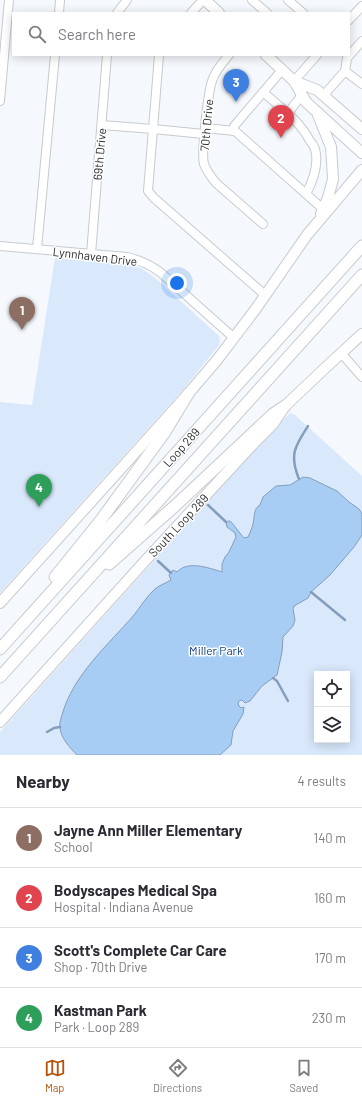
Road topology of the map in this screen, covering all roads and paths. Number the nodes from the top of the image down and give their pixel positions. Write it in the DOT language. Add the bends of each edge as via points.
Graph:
graph roads {
  1 [pos="9,0"];
  2 [pos="60,0"];
  3 [pos="127,0"];
  4 [pos="252,0"];
  5 [pos="288,0"];
  6 [pos="207,1"];
  7 [pos="362,6"];
  8 [pos="59,12"];
  9 [pos="118,12"];
  10 [pos="192,12"];
  11 [pos="218,12"];
  12 [pos="266,12"];
  13 [pos="302,12"];
  14 [pos="350,19"];
  15 [pos="362,41"];
  16 [pos="350,55"];
  17 [pos="55,56"];
  18 [pos="108,56"];
  19 [pos="159,56"];
  20 [pos="228,56"];
  21 [pos="267,56"];
  22 [pos="315,56"];
  23 [pos="340,56"];
  24 [pos="349,56"];
  25 [pos="346,61"];
  26 [pos="282,70"];
  27 [pos="345,71"];
  28 [pos="294,81"];
  29 [pos="362,84"];
  30 [pos="263,92"];
  31 [pos="302,95"];
  32 [pos="324,95"];
  33 [pos="0,101"];
  34 [pos="288,113"];
  35 [pos="318,113"];
  36 [pos="352,119"];
  37 [pos="362,124"];
  38 [pos="102,125"];
  39 [pos="153,129"];
  40 [pos="362,129"];
  41 [pos="205,131"];
  42 [pos="232,131"];
  43 [pos="362,153"];
  44 [pos="362,170"];
  45 [pos="362,184"];
  46 [pos="347,188"];
  47 [pos="306,194"];
  48 [pos="323,209"];
  49 [pos="263,224"];
  50 [pos="307,235"];
  51 [pos="0,246"];
  52 [pos="362,246"];
  53 [pos="37,249"];
  54 [pos="91,254"];
  55 [pos="362,275"];
  56 [pos="265,296"];
  57 [pos="362,334"];
  58 [pos="234,338"];
  59 [pos="342,354"];
  60 [pos="362,377"];
  61 [pos="188,394"];
  62 [pos="285,406"];
  63 [pos="79,588"];
  64 [pos="0,603"];
  65 [pos="0,648"];
  66 [pos="0,677"];
  67 [pos="0,722"];
  1 -- 33 [label="street"];
  2 -- 8 [label="street"];
  3 -- 9 [label="street"];
  4 -- 12 [label="street"];
  5 -- 13 [label="street"];
  6 -- 10 [label="street"];
  6 -- 11 [label="main road"];
  7 -- 14 [label="street"];
  15 -- 16 [label="street"];
  17 -- 53 [label="street"];
  18 -- 38 [label="street, 69th Drive"];
  19 -- 39 [label="street"];
  20 -- 41 [label="street, 70th Drive" via="212,80"];
  21 -- 26 [label="main road"];
  22 -- 28 [label="street"];
  23 -- 25 [label="street"];
  24 -- 25 [label="street"];
  25 -- 27 [label="street"];
  26 -- 28 [label="main road"];
  26 -- 30 [label="street"];
  27 -- 29 [label="street"];
  27 -- 32 [label="street"];
  28 -- 31 [label="main road"];
  28 -- 32 [label="main road"];
  30 -- 34 [label="street"];
  30 -- 42 [label="street"];
  31 -- 34 [label="street"];
  31 -- 35 [label="main road"];
  32 -- 36 [label="main road"];
  34 -- 47 [label="street" via="302,128 315,149 313,182"];
  35 -- 43 [label="main road"];
  35 -- 48 [label="main road" via="331,147 333,179"];
  36 -- 37 [label="main road"];
  36 -- 40 [label="main road"];
  38 -- 39 [label="street"];
  38 -- 54 [label="street, 69th Drive"];
  39 -- 41 [label="street"];
  39 -- 56 [label="street" via="148,191"];
  41 -- 42 [label="street"];
  41 -- 49 [label="street, 70th Drive" via="204,163 209,175"];
  42 -- 47 [label="street"];
  44 -- 46 [label="main road"];
  45 -- 46 [label="main road"];
  46 -- 50 [label="main road"];
  47 -- 48 [label="street"];
  48 -- 50 [label="main road"];
  50 -- 56 [label="main road"];
  51 -- 53 [label="street, Lynnhaven Drive"];
  52 -- 65 [label="highway, Loop 289"];
  53 -- 54 [label="street, Lynnhaven Drive"];
  54 -- 58 [label="street, Lynnhaven Drive" via="136,259 149,264"];
  55 -- 63 [label="highway, Loop 289"];
  56 -- 58 [label="main road"];
  57 -- 59 [label="main road, South Loop 289"];
  58 -- 61 [label="main road"];
  59 -- 60 [label="street"];
  59 -- 62 [label="main road, South Loop 289"];
  61 -- 64 [label="main road"];
  61 -- 65 [label="highway" via="165,432 101,520"];
  62 -- 63 [label="highway" via="273,414 130,546"];
  62 -- 67 [label="main road, South Loop 289" via="273,424"];
  63 -- 66 [label="highway, Loop 289"];
}
